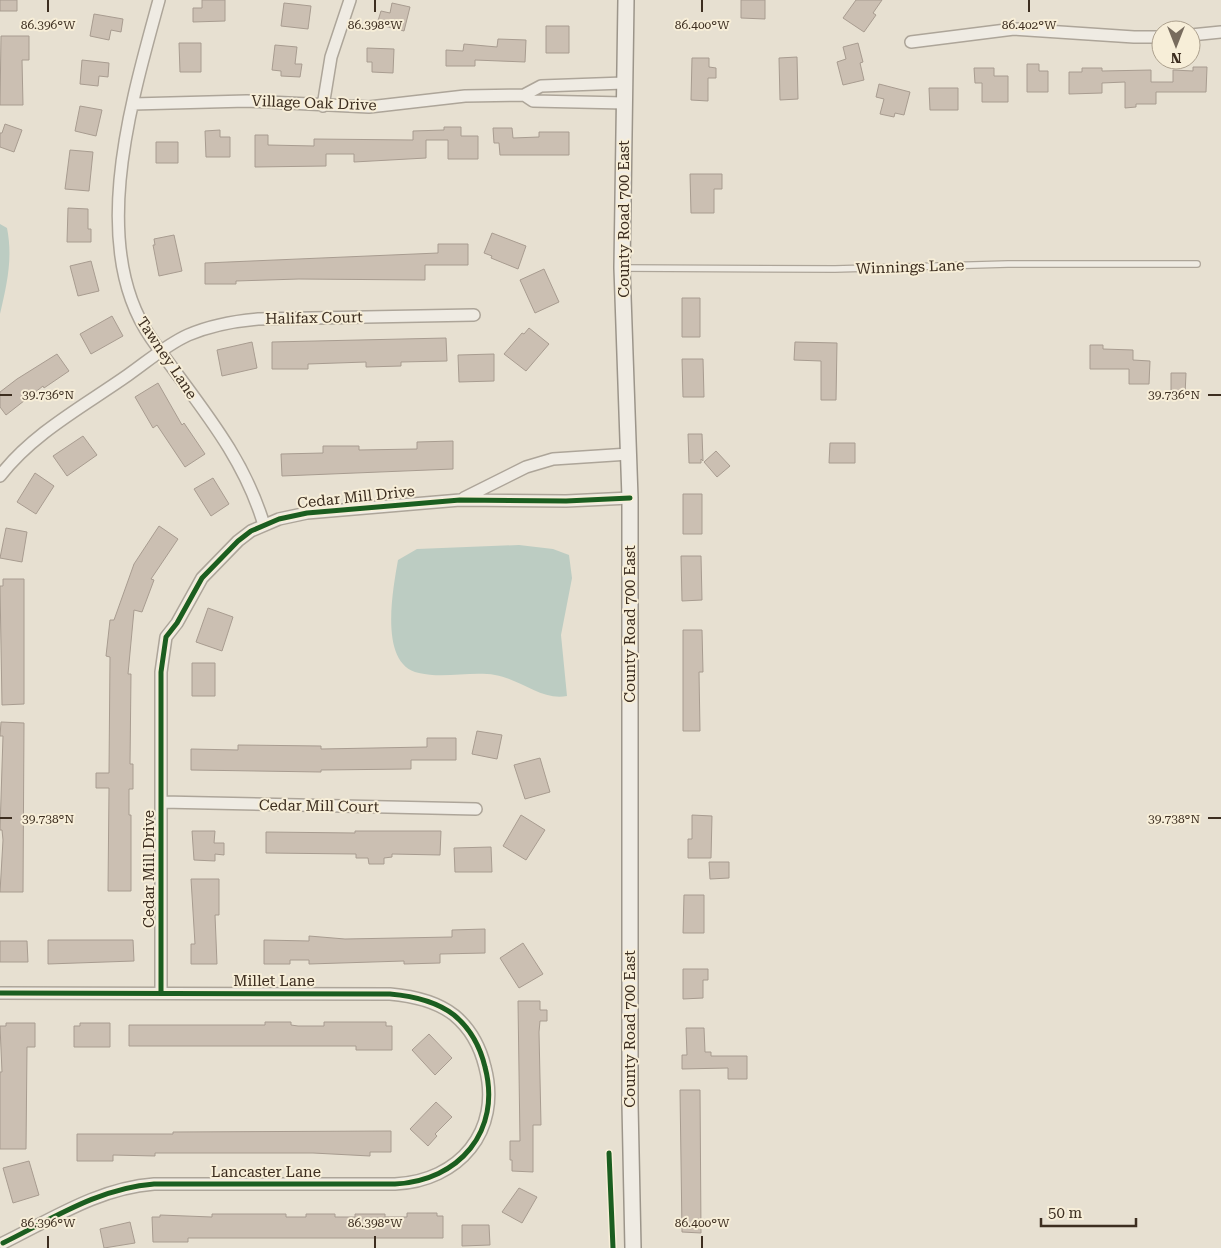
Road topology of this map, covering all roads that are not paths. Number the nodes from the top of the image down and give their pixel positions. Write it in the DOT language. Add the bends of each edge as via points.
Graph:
graph roads {
  1 [pos="159,0"];
  2 [pos="350,0"];
  3 [pos="626,0"];
  4 [pos="1221,32"];
  5 [pos="1201,34"];
  6 [pos="1151,37"];
  7 [pos="911,42"];
  8 [pos="624,83"];
  9 [pos="524,95"];
  10 [pos="624,103"];
  11 [pos="133,104"];
  12 [pos="322,106"];
  13 [pos="1198,264"];
  14 [pos="622,268"];
  15 [pos="474,315"];
  16 [pos="160,351"];
  17 [pos="629,454"];
  18 [pos="0,476"];
  19 [pos="630,498"];
  20 [pos="460,500"];
  21 [pos="264,525"];
  22 [pos="162,802"];
  23 [pos="476,809"];
  24 [pos="0,993"];
  25 [pos="161,993"];
  26 [pos="489,1093"];
  27 [pos="3,1243"];
  28 [pos="633,1248"];
  1 -- 11 [label="street, Tawney Lane"];
  2 -- 12 [label="street" via="331,57"];
  3 -- 8 [label="main road, County Road 700 East"];
  4 -- 5 [label="street"];
  6 -- 7 [label="street" via="1014,29"];
  8 -- 9 [label="street, Village Oak Drive" via="541,86"];
  8 -- 10 [label="main road, County Road 700 East"];
  9 -- 10 [label="street, Village Oak Drive" via="533,101"];
  9 -- 12 [label="street, Village Oak Drive" via="465,96 369,107"];
  10 -- 14 [label="main road, County Road 700 East"];
  11 -- 12 [label="street, Village Oak Drive" via="247,101"];
  11 -- 16 [label="street, Tawney Lane" via="118,185 120,257 134,307"];
  13 -- 14 [label="lane, Winnings Lane"];
  14 -- 17 [label="main road, County Road 700 East"];
  15 -- 16 [label="street, Halifax Court" via="243,320 200,330"];
  16 -- 18 [label="street, Halifax Court" via="30,443"];
  16 -- 21 [label="street, Tawney Lane" via="238,460"];
  17 -- 19 [label="main road, County Road 700 East"];
  17 -- 20 [label="street" via="553,459 526,467"];
  19 -- 20 [label="street, Cedar Mill Drive"];
  19 -- 28 [label="main road, County Road 700 East"];
  20 -- 21 [label="street, Cedar Mill Drive" via="308,513"];
  21 -- 22 [label="street, Cedar Mill Drive" via="238,541 212,564 166,637 161,672"];
  22 -- 23 [label="street, Cedar Mill Court"];
  22 -- 25 [label="street, Cedar Mill Drive"];
  24 -- 25 [label="street, Millet Lane"];
  25 -- 26 [label="street, Millet Lane" via="390,994 420,998 453,1014 473,1035 484,1063"];
  26 -- 27 [label="street, Lancaster Lane" via="484,1125 467,1153 442,1173 427,1180 395,1184 154,1184 127,1187 88,1200"];
}
